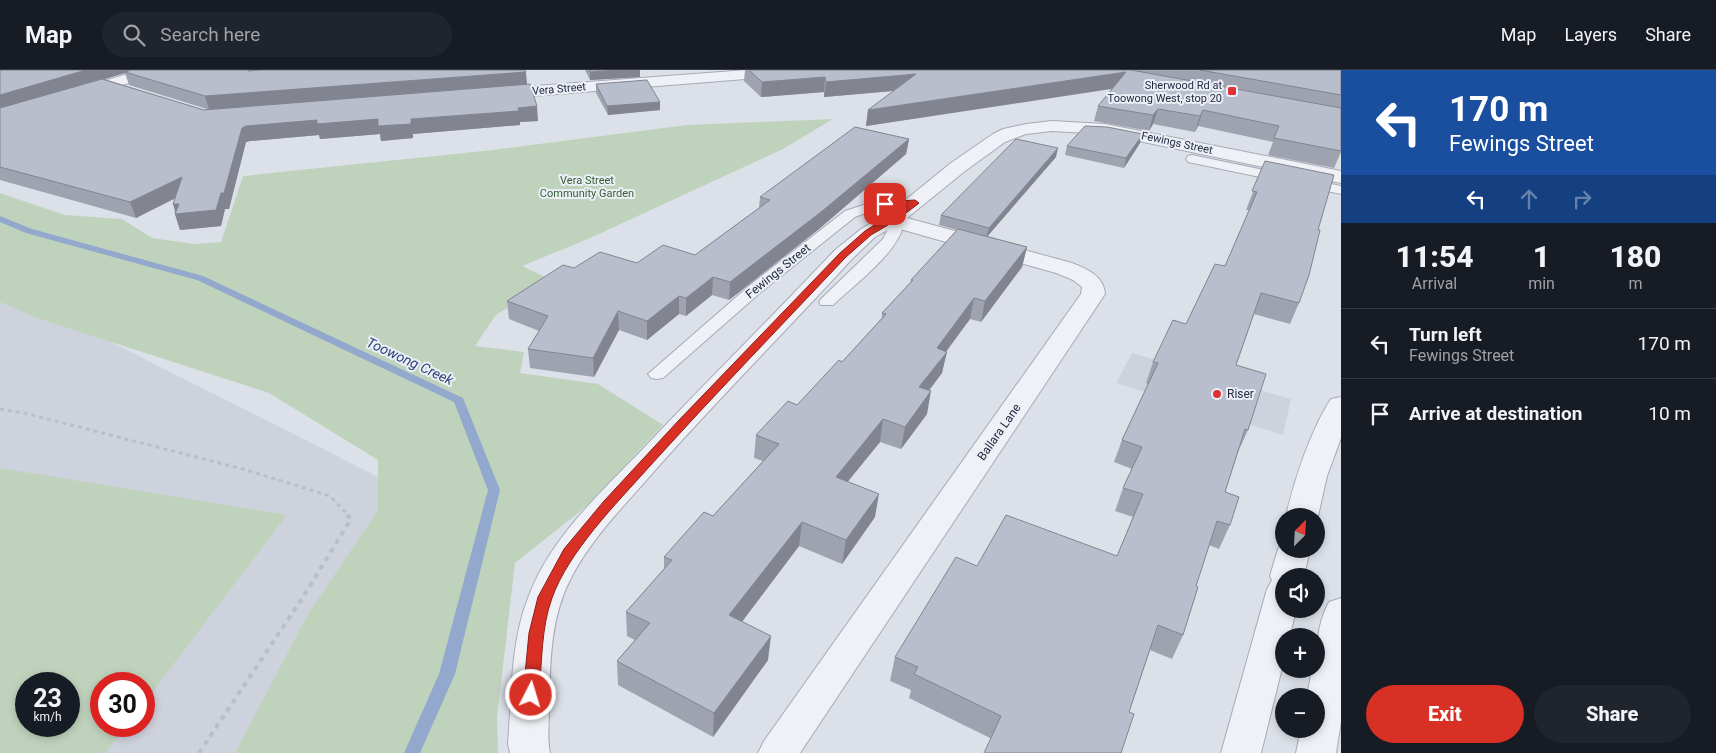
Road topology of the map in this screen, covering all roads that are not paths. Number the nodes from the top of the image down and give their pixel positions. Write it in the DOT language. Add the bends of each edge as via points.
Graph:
graph roads {
  1 [pos="157,70"];
  2 [pos="806,70"];
  3 [pos="678,75"];
  4 [pos="107,85"];
  5 [pos="129,93"];
  6 [pos="484,95"];
  7 [pos="62,99"];
  8 [pos="1192,159"];
  9 [pos="1341,177"];
  10 [pos="1341,190"];
  11 [pos="915,203"];
  12 [pos="890,220"];
  13 [pos="827,302"];
  14 [pos="657,374"];
  15 [pos="1341,405"];
  16 [pos="1304,508"];
  17 [pos="1341,611"];
  18 [pos="1276,618"];
  19 [pos="530,753"];
  20 [pos="778,753"];
  21 [pos="1241,753"];
  22 [pos="1316,753"];
  1 -- 4 [label="street"];
  2 -- 3 [label="street, Vera Street"];
  3 -- 6 [label="street, Vera Street"];
  4 -- 5 [label="street"];
  4 -- 7 [label="street"];
  8 -- 10 [label="lane"];
  9 -- 11 [label="street, Fewings Street" via="1136,135 1052,126 1026,129 999,138"];
  11 -- 12 [label="street, Fewings Street"];
  11 -- 14 [label="lane, Fewings Street" via="879,204 850,214 755,289"];
  12 -- 13 [label="lane" via="897,229 894,235"];
  12 -- 19 [label="street, Fewings Street" via="868,233 843,255 684,421 608,504 569,553 545,597 537,633 528,744"];
  12 -- 20 [label="street, Ballara Lane" via="1064,268 1081,275 1093,285 1093,294"];
  15 -- 16 [label="street" via="1312,476"];
  17 -- 22 [label="street"];
  18 -- 21 [label="street"];
}
